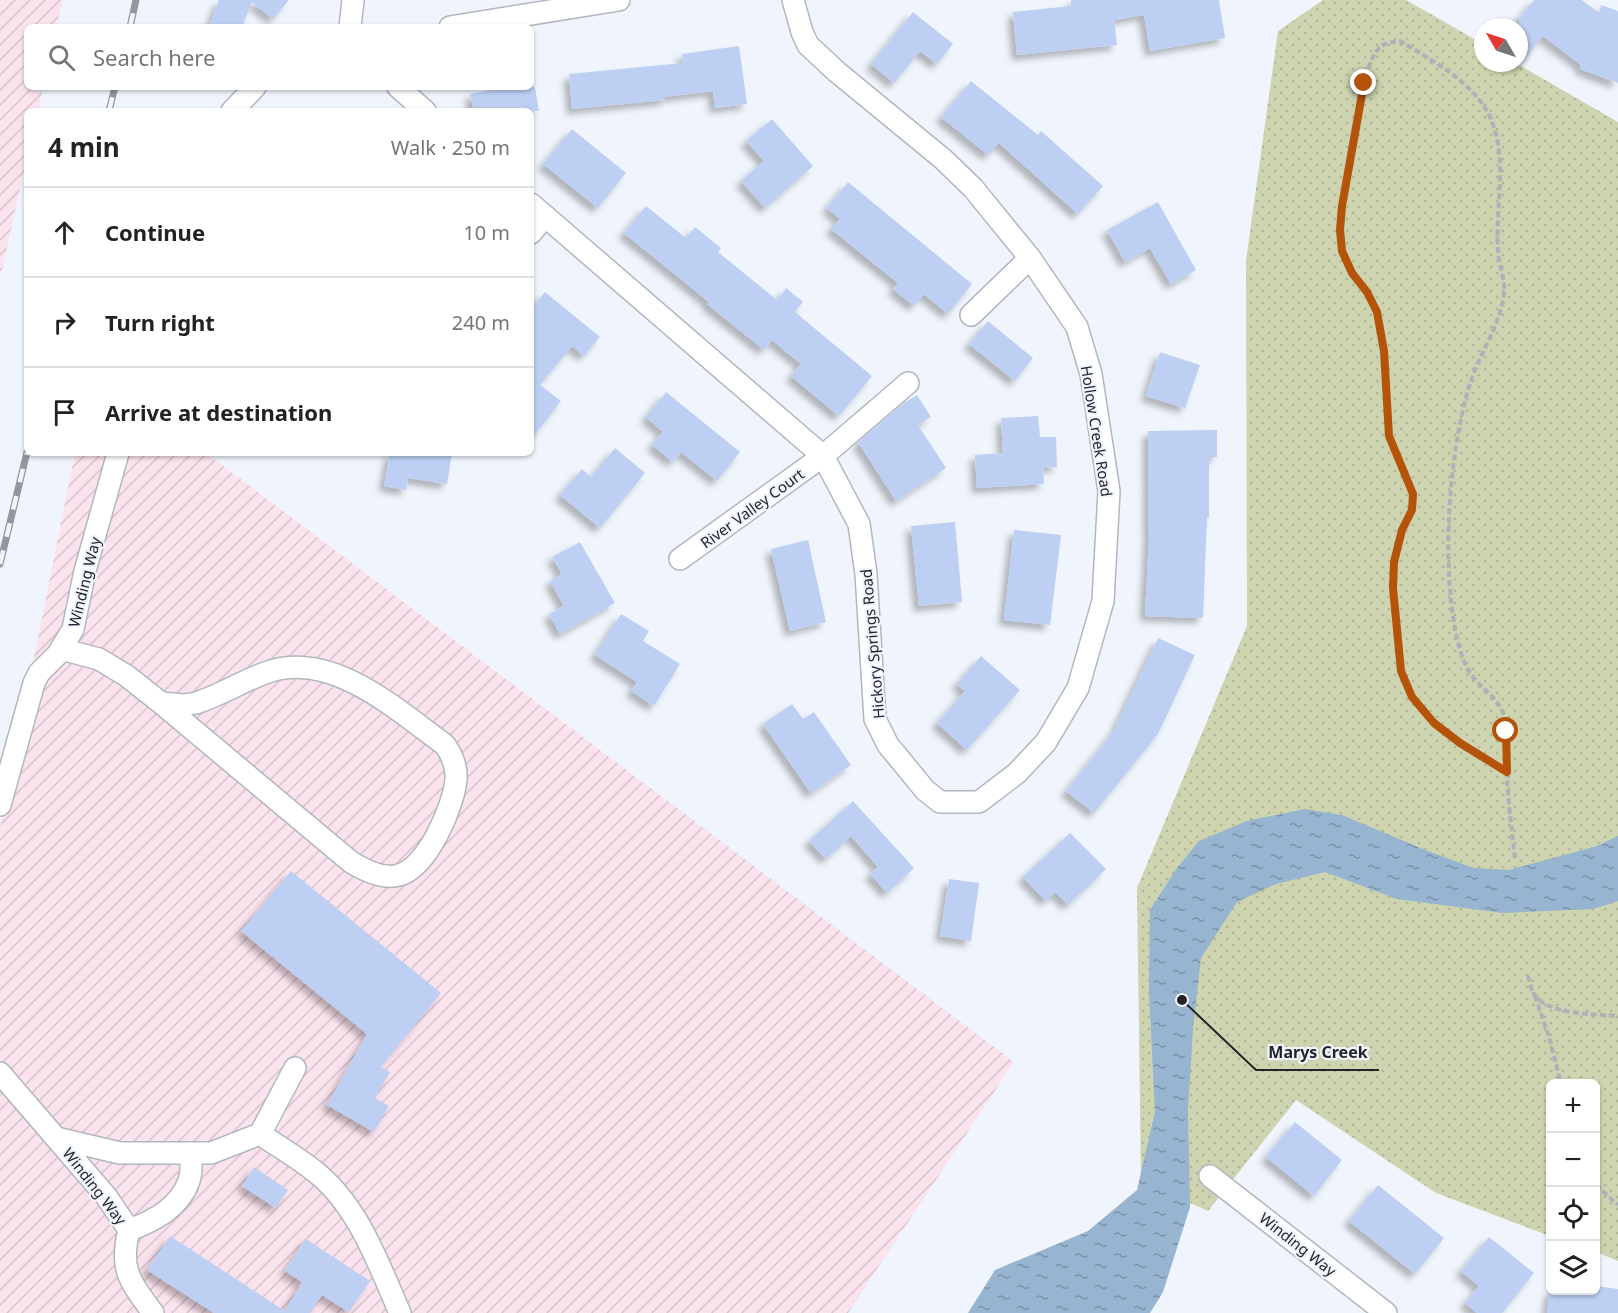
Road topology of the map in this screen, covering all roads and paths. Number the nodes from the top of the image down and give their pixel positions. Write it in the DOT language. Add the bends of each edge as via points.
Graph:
graph roads {
  1 [pos="353,0"];
  2 [pos="619,0"];
  3 [pos="793,0"];
  4 [pos="350,24"];
  5 [pos="469,24"];
  6 [pos="252,90"];
  7 [pos="401,90"];
  8 [pos="235,108"];
  9 [pos="422,108"];
  10 [pos="538,210"];
  11 [pos="1030,258"];
  12 [pos="971,315"];
  13 [pos="908,383"];
  14 [pos="117,456"];
  15 [pos="823,456"];
  16 [pos="680,560"];
  17 [pos="61,649"];
  18 [pos="161,703"];
  19 [pos="1507,772"];
  20 [pos="956,802"];
  21 [pos="0,805"];
  22 [pos="1515,860"];
  23 [pos="1528,976"];
  24 [pos="1535,996"];
  25 [pos="1618,1016"];
  26 [pos="295,1068"];
  27 [pos="0,1073"];
  28 [pos="1560,1079"];
  29 [pos="260,1134"];
  30 [pos="56,1138"];
  31 [pos="191,1153"];
  32 [pos="1210,1176"];
  33 [pos="1598,1187"];
  34 [pos="1618,1205"];
  35 [pos="129,1230"];
  36 [pos="153,1313"];
  37 [pos="400,1313"];
  38 [pos="1386,1313"];
  1 -- 4 [label="street"];
  2 -- 5 [label="street"];
  3 -- 11 [label="street, Hollow Creek Road" via="808,45 943,159 973,188"];
  6 -- 8 [label="street"];
  7 -- 9 [label="street"];
  10 -- 15 [label="street, Hickory Springs Road"];
  11 -- 12 [label="street"];
  11 -- 20 [label="street, Hollow Creek Road" via="1077,327 1091,374 1109,491 1103,601 1078,688 1046,742 1017,773 979,802"];
  13 -- 15 [label="street"];
  14 -- 17 [label="street, Winding Way" via="73,629"];
  15 -- 16 [label="street, River Valley Court"];
  15 -- 20 [label="street, Hickory Springs Road" via="859,525 875,718 888,745 925,790 940,802"];
  17 -- 18 [label="street" via="99,659"];
  17 -- 21 [label="street, Winding Way" via="34,683"];
  18 -- 18 [label="street" via="351,862 369,872 391,877 413,869 431,844 450,801 455,767 445,745 361,686 327,670 283,669 196,703"];
  19 -- 19 [label="path" via="1434,723 1412,697 1401,671 1394,562 1412,510 1413,494 1389,436 1377,312 1342,251 1340,230 1365,79 1375,53 1385,43 1400,41 1460,80 1475,94 1497,132 1498,251 1505,291 1463,410 1452,485 1449,572 1462,654 1471,674 1498,702 1505,717"];
  19 -- 22 [label="path"];
  23 -- 24 [label="path"];
  24 -- 25 [label="path" via="1551,1006"];
  24 -- 28 [label="path"];
  26 -- 29 [label="street"];
  27 -- 30 [label="street, Winding Way"];
  29 -- 31 [label="street" via="211,1153"];
  29 -- 37 [label="street" via="318,1173 337,1193 356,1222"];
  30 -- 31 [label="street" via="120,1153"];
  30 -- 35 [label="street, Winding Way" via="106,1196"];
  31 -- 35 [label="street" via="190,1179 183,1193 169,1210"];
  32 -- 38 [label="street, Winding Way"];
  33 -- 34 [label="path"];
  35 -- 36 [label="street, Winding Way" via="124,1251 127,1274"];
}
